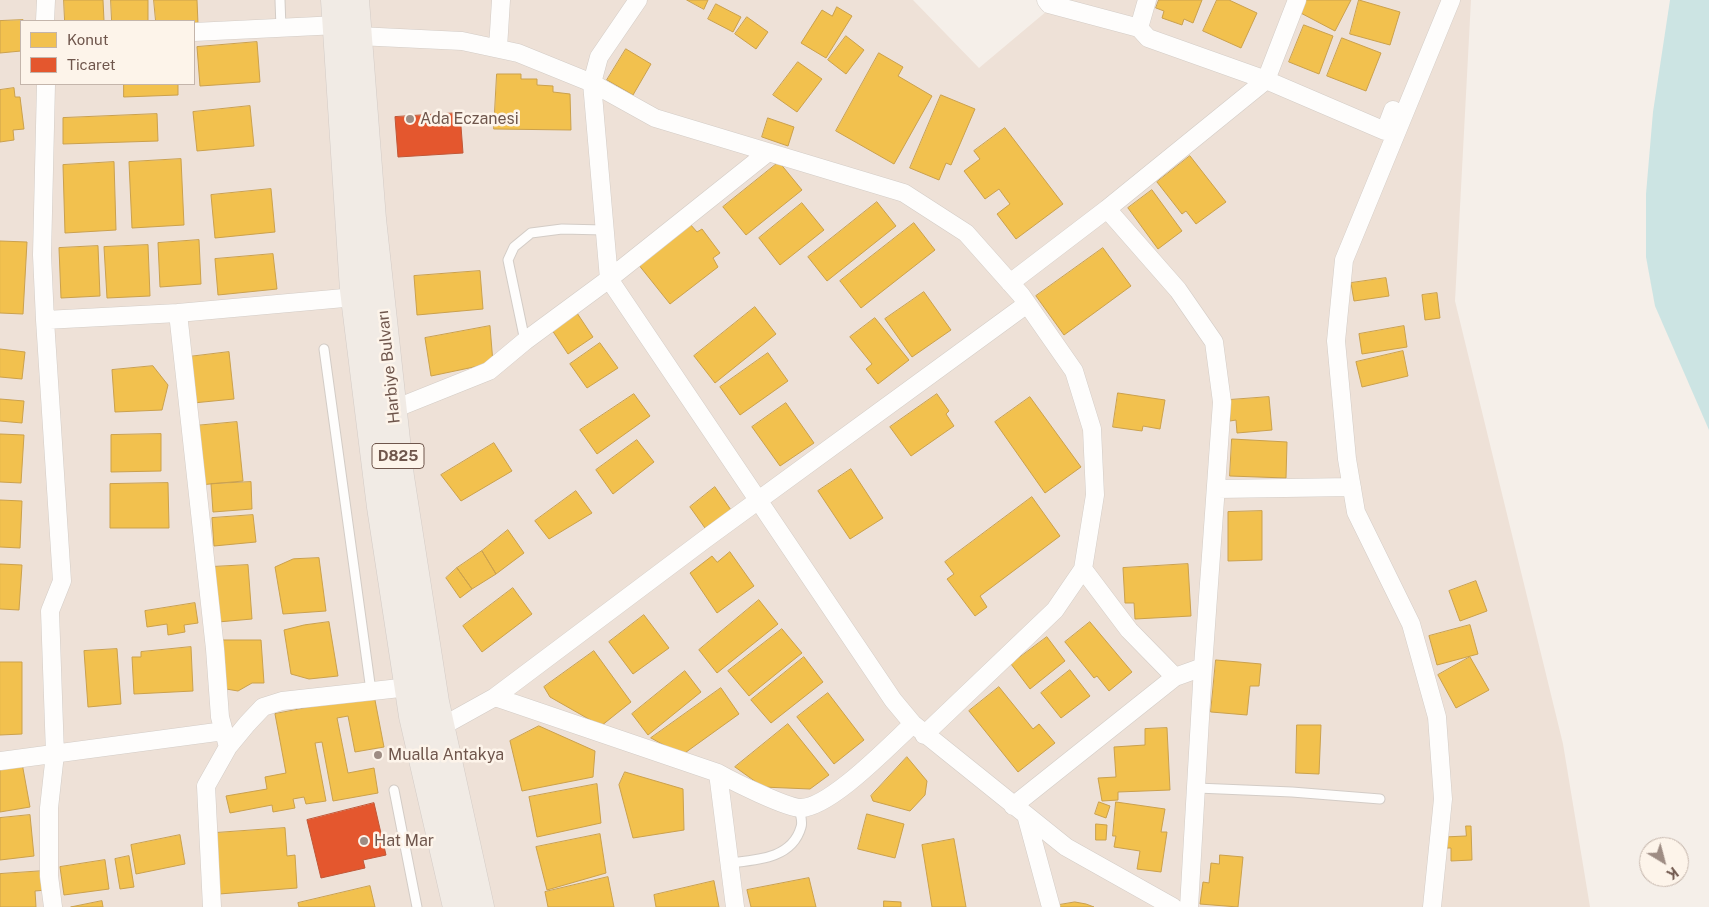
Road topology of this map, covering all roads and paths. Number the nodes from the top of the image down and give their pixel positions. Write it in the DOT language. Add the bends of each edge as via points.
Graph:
graph roads {
  1 [pos="46,0"];
  2 [pos="280,0"];
  3 [pos="355,0"];
  4 [pos="501,0"];
  5 [pos="638,0"];
  6 [pos="1046,0"];
  7 [pos="1147,0"];
  8 [pos="1297,0"];
  9 [pos="1439,0"];
  10 [pos="1451,0"];
  11 [pos="45,20"];
  12 [pos="344,20"];
  13 [pos="281,28"];
  14 [pos="1139,28"];
  15 [pos="195,32"];
  16 [pos="498,48"];
  17 [pos="1266,80"];
  18 [pos="592,83"];
  19 [pos="46,85"];
  20 [pos="767,153"];
  21 [pos="1107,209"];
  22 [pos="604,230"];
  23 [pos="609,279"];
  24 [pos="1010,283"];
  25 [pos="355,297"];
  26 [pos="1027,304"];
  27 [pos="178,313"];
  28 [pos="45,320"];
  29 [pos="525,341"];
  30 [pos="324,349"];
  31 [pos="394,409"];
  32 [pos="1352,487"];
  33 [pos="1217,489"];
  34 [pos="759,500"];
  35 [pos="1083,569"];
  36 [pos="1203,667"];
  37 [pos="1175,677"];
  38 [pos="408,687"];
  39 [pos="371,691"];
  40 [pos="495,697"];
  41 [pos="441,728"];
  42 [pos="919,730"];
  43 [pos="226,739"];
  44 [pos="55,754"];
  45 [pos="0,761"];
  46 [pos="718,774"];
  47 [pos="1197,788"];
  48 [pos="394,790"];
  49 [pos="1380,799"];
  50 [pos="799,808"];
  51 [pos="1019,811"];
  52 [pos="730,863"];
  53 [pos="52,907"];
  54 [pos="212,907"];
  55 [pos="417,907"];
  56 [pos="457,907"];
  57 [pos="480,907"];
  58 [pos="735,907"];
  59 [pos="1050,907"];
  60 [pos="1172,907"];
  61 [pos="1189,907"];
  62 [pos="1432,907"];
  1 -- 11 [label="street"];
  2 -- 13 [label="lane"];
  3 -- 12 [label="main road, Harbiye Bulvarı / D825"];
  4 -- 16 [label="street"];
  5 -- 18 [label="street" via="599,57"];
  6 -- 14 [label="street" via="1049,4"];
  7 -- 14 [label="street"];
  8 -- 17 [label="street"];
  9 -- 17 [label="street" via="1385,131"];
  10 -- 32 [label="street" via="1344,260 1336,341"];
  12 -- 13 [label="street"];
  12 -- 16 [label="street"];
  12 -- 25 [label="main road, Harbiye Bulvarı / D825"];
  12 -- 31 [label="main road, Harbiye Bulvarı / D825"];
  13 -- 15 [label="street"];
  14 -- 17 [label="street" via="1148,38"];
  16 -- 18 [label="street" via="518,52"];
  17 -- 21 [label="street"];
  18 -- 20 [label="street" via="655,118"];
  18 -- 22 [label="street"];
  19 -- 28 [label="street" via="42,255"];
  20 -- 23 [label="street"];
  20 -- 24 [label="street" via="904,193 966,233"];
  21 -- 24 [label="street"];
  21 -- 33 [label="street" via="1178,290 1214,342 1222,402"];
  22 -- 23 [label="street"];
  22 -- 29 [label="lane" via="562,229 531,233 514,247 508,260"];
  23 -- 29 [label="street"];
  23 -- 34 [label="street"];
  24 -- 26 [label="street"];
  25 -- 27 [label="street"];
  25 -- 38 [label="main road, Harbiye Bulvarı / D825" via="381,507"];
  26 -- 34 [label="street"];
  26 -- 35 [label="street" via="1074,371 1092,429 1095,495"];
  27 -- 28 [label="street"];
  27 -- 43 [label="street" via="220,717"];
  28 -- 44 [label="street" via="62,581 50,611"];
  29 -- 31 [label="street" via="489,371"];
  30 -- 39 [label="lane"];
  31 -- 41 [label="main road, Harbiye Bulvarı / D825" via="400,476"];
  32 -- 33 [label="street"];
  32 -- 62 [label="street" via="1356,512 1412,624 1436,717 1443,799"];
  33 -- 36 [label="street"];
  34 -- 40 [label="street"];
  34 -- 42 [label="street" via="894,700"];
  35 -- 37 [label="street" via="1129,630"];
  35 -- 42 [label="street" via="1055,610"];
  36 -- 37 [label="street"];
  36 -- 47 [label="street"];
  37 -- 51 [label="street"];
  38 -- 39 [label="street"];
  38 -- 56 [label="main road, Harbiye Bulvarı / D825"];
  39 -- 43 [label="street" via="282,701 263,707"];
  40 -- 41 [label="street"];
  40 -- 46 [label="street"];
  41 -- 57 [label="main road, Harbiye Bulvarı / D825"];
  42 -- 50 [label="street" via="817,805"];
  42 -- 51 [label="street"];
  43 -- 44 [label="street"];
  43 -- 54 [label="street" via="206,786"];
  44 -- 45 [label="street"];
  44 -- 53 [label="street" via="48,808"];
  46 -- 50 [label="street"];
  46 -- 52 [label="street"];
  47 -- 49 [label="lane"];
  47 -- 61 [label="street"];
  48 -- 55 [label="lane"];
  50 -- 52 [label="lane" via="802,826 791,845 768,859"];
  51 -- 59 [label="street"];
  51 -- 60 [label="street" via="1066,847"];
  52 -- 58 [label="street"];
}
